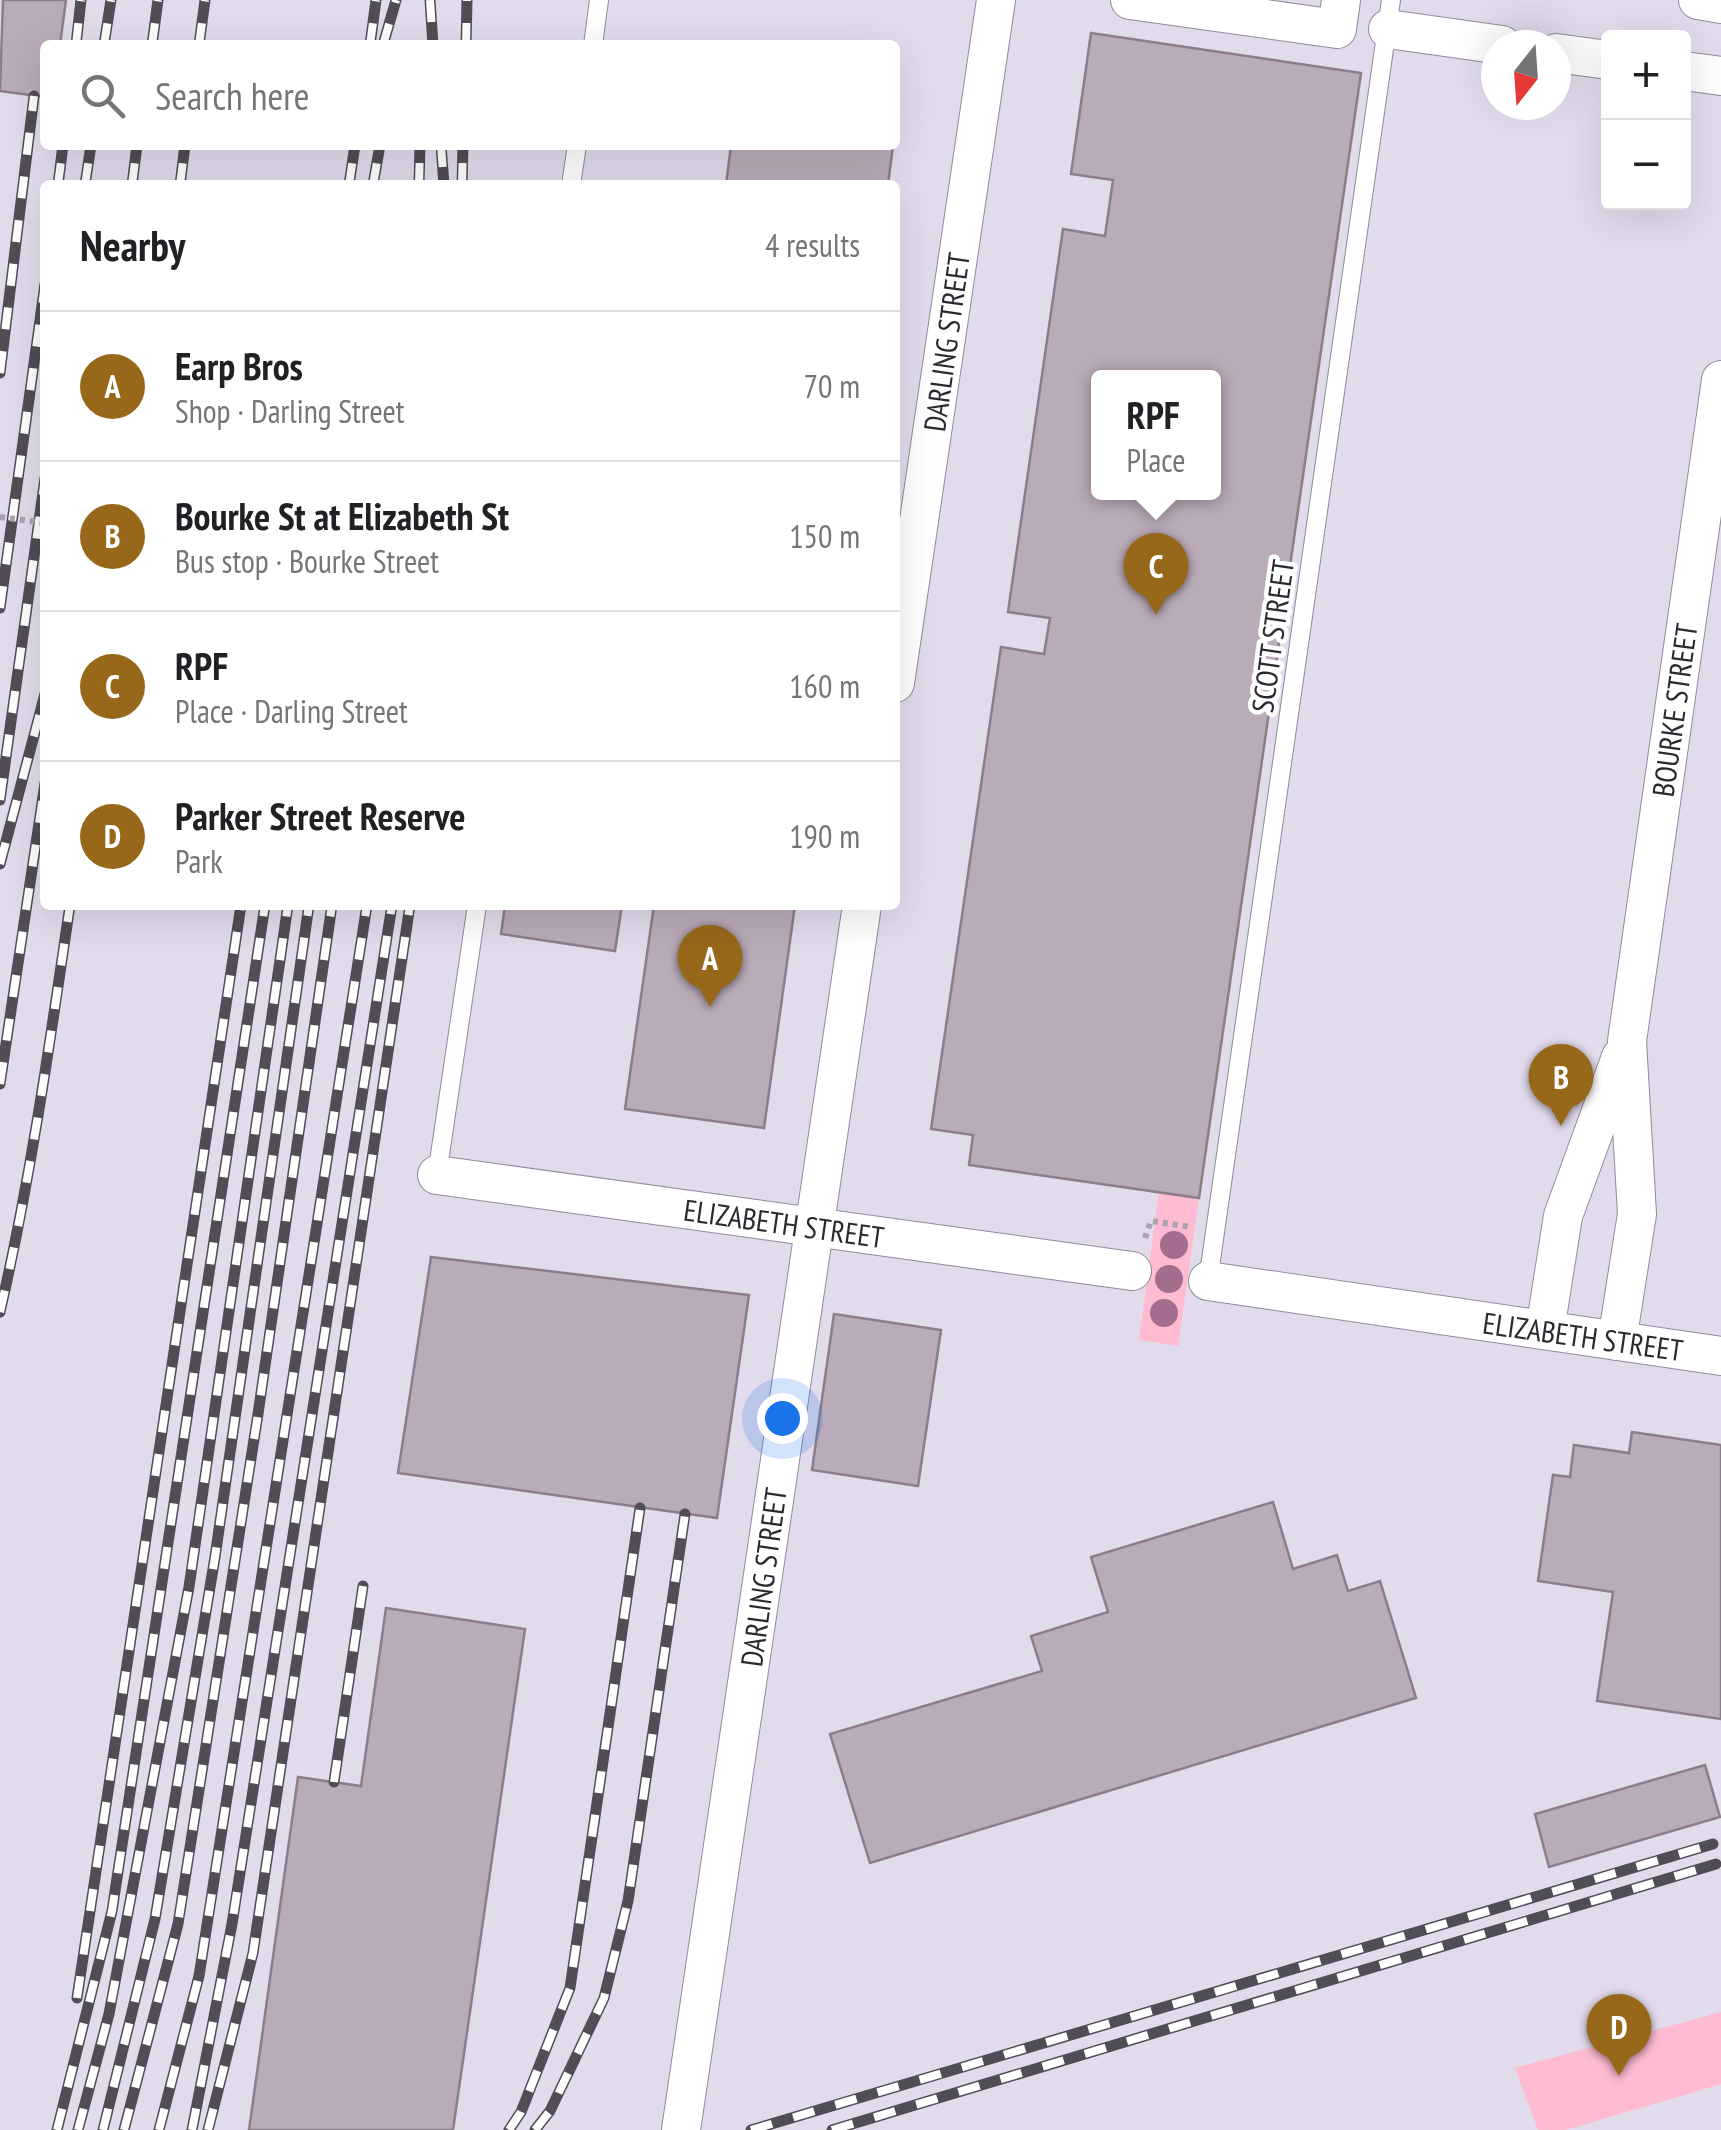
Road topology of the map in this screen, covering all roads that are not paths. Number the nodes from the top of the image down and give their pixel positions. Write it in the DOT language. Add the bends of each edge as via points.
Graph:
graph roads {
  1 [pos="599,0"];
  2 [pos="996,0"];
  3 [pos="1130,0"];
  4 [pos="1341,0"];
  5 [pos="1698,0"];
  6 [pos="1721,4"];
  7 [pos="1389,14"];
  8 [pos="1481,39"];
  9 [pos="593,40"];
  10 [pos="1571,55"];
  11 [pos="1601,59"];
  12 [pos="1691,72"];
  13 [pos="1721,76"];
  14 [pos="577,150"];
  15 [pos="572,180"];
  16 [pos="1721,380"];
  17 [pos="900,650"];
  18 [pos="477,910"];
  19 [pos="861,910"];
  20 [pos="1628,1041"];
  21 [pos="437,1176"];
  22 [pos="814,1227"];
  23 [pos="1132,1271"];
  24 [pos="1208,1281"];
  25 [pos="1545,1330"];
  26 [pos="1617,1340"];
  27 [pos="1721,1356"];
  28 [pos="681,2130"];
  1 -- 9 [label="lane"];
  2 -- 17 [label="street, DARLING STREET"];
  3 -- 4 [label="street" via="1336,29"];
  5 -- 6 [label="street"];
  7 -- 8 [label="street"];
  7 -- 24 [label="lane, SCOTT STREET"];
  10 -- 11 [label="street"];
  12 -- 13 [label="street"];
  14 -- 15 [label="lane"];
  16 -- 20 [label="street, BOURKE STREET"];
  18 -- 21 [label="lane"];
  19 -- 22 [label="street, DARLING STREET"];
  20 -- 25 [label="street, BOURKE STREET" via="1563,1216"];
  20 -- 26 [label="street, BOURKE STREET" via="1638,1214"];
  21 -- 22 [label="street, ELIZABETH STREET"];
  22 -- 23 [label="street, ELIZABETH STREET"];
  22 -- 28 [label="street, DARLING STREET"];
  24 -- 25 [label="street, ELIZABETH STREET"];
  25 -- 26 [label="street, ELIZABETH STREET"];
  26 -- 27 [label="street, ELIZABETH STREET"];
}
